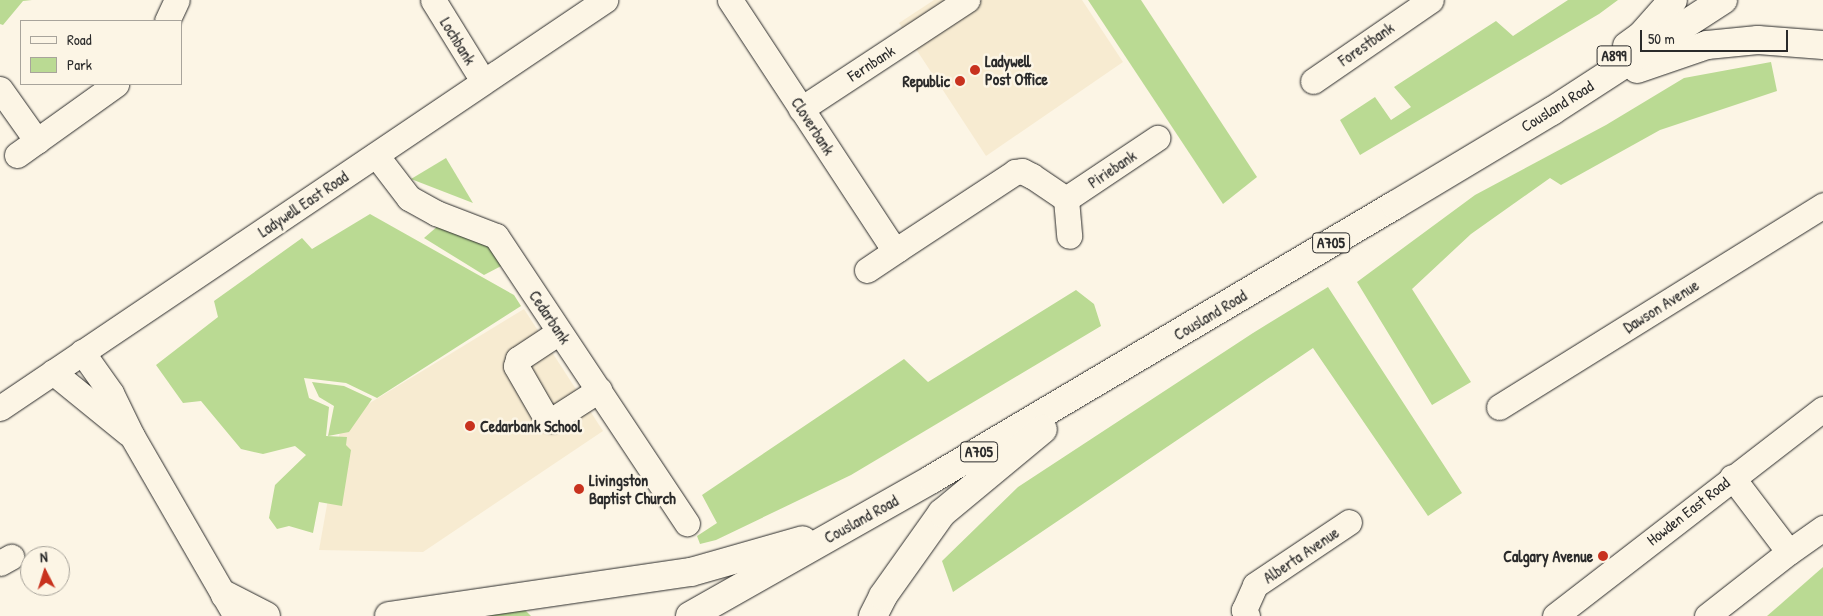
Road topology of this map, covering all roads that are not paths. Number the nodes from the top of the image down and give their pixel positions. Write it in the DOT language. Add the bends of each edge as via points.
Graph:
graph roads {
  1 [pos="177,0"];
  2 [pos="433,0"];
  3 [pos="605,0"];
  4 [pos="730,0"];
  5 [pos="967,0"];
  6 [pos="1673,0"];
  7 [pos="1723,0"];
  8 [pos="1421,2"];
  9 [pos="935,9"];
  10 [pos="167,20"];
  11 [pos="1823,45"];
  12 [pos="1313,80"];
  13 [pos="483,81"];
  14 [pos="115,85"];
  15 [pos="0,89"];
  16 [pos="801,108"];
  17 [pos="1552,111"];
  18 [pos="1158,138"];
  19 [pos="376,155"];
  20 [pos="1066,199"];
  21 [pos="1823,206"];
  22 [pos="1069,236"];
  23 [pos="898,249"];
  24 [pos="867,270"];
  25 [pos="559,332"];
  26 [pos="82,352"];
  27 [pos="53,372"];
  28 [pos="1110,374"];
  29 [pos="599,390"];
  30 [pos="1499,407"];
  31 [pos="0,408"];
  32 [pos="1823,409"];
  33 [pos="132,436"];
  34 [pos="1732,477"];
  35 [pos="1349,522"];
  36 [pos="687,523"];
  37 [pos="846,528"];
  38 [pos="1823,528"];
  39 [pos="1789,552"];
  40 [pos="230,606"];
  41 [pos="266,616"];
  42 [pos="389,616"];
  43 [pos="690,616"];
  44 [pos="873,616"];
  45 [pos="1247,616"];
  46 [pos="1555,616"];
  47 [pos="1707,616"];
  1 -- 10 [label="street"];
  2 -- 13 [label="street, Lochbank"];
  3 -- 13 [label="street, Ladywell East Road"];
  4 -- 16 [label="street, Cloverbank"];
  5 -- 9 [label="street, Fernbank"];
  6 -- 17 [label="main road, A899" via="1641,36"];
  7 -- 17 [label="main road, Cousland Road / A705"];
  8 -- 12 [label="street, Forestbank"];
  9 -- 16 [label="street, Fernbank"];
  11 -- 17 [label="main road, A899" via="1758,40 1708,45 1644,65"];
  13 -- 19 [label="street, Ladywell East Road"];
  14 -- 15 [label="street" via="27,148"];
  16 -- 23 [label="street, Cloverbank" via="889,242"];
  17 -- 28 [label="main road, Cousland Road / A705"];
  18 -- 20 [label="street, Piriebank"];
  19 -- 25 [label="street, Cedarbank" via="409,198 436,213 496,236"];
  19 -- 26 [label="street, Ladywell East Road"];
  20 -- 22 [label="street"];
  20 -- 23 [label="street" via="1022,171 1007,176"];
  21 -- 30 [label="street, Dawson Avenue"];
  23 -- 24 [label="street"];
  25 -- 29 [label="street, Cedarbank"];
  25 -- 29 [label="street" via="518,359 516,366 546,418 552,420"];
  26 -- 27 [label="street, Ladywell East Road"];
  26 -- 33 [label="street" via="111,392"];
  27 -- 31 [label="street, Ladywell East Road"];
  27 -- 33 [label="street"];
  28 -- 37 [label="main road, Cousland Road / A705"];
  28 -- 44 [label="main road" via="942,513 883,596"];
  29 -- 36 [label="street, Cedarbank"];
  32 -- 34 [label="street, Howden East Road"];
  33 -- 40 [label="street"];
  34 -- 39 [label="street"];
  34 -- 46 [label="street, Howden East Road"];
  35 -- 45 [label="street, Alberta Avenue" via="1255,585 1244,610"];
  37 -- 42 [label="main road" via="691,572"];
  37 -- 43 [label="main road, Cousland Road / A705"];
  38 -- 39 [label="street"];
  39 -- 47 [label="street"];
  40 -- 41 [label="main road"];
}
